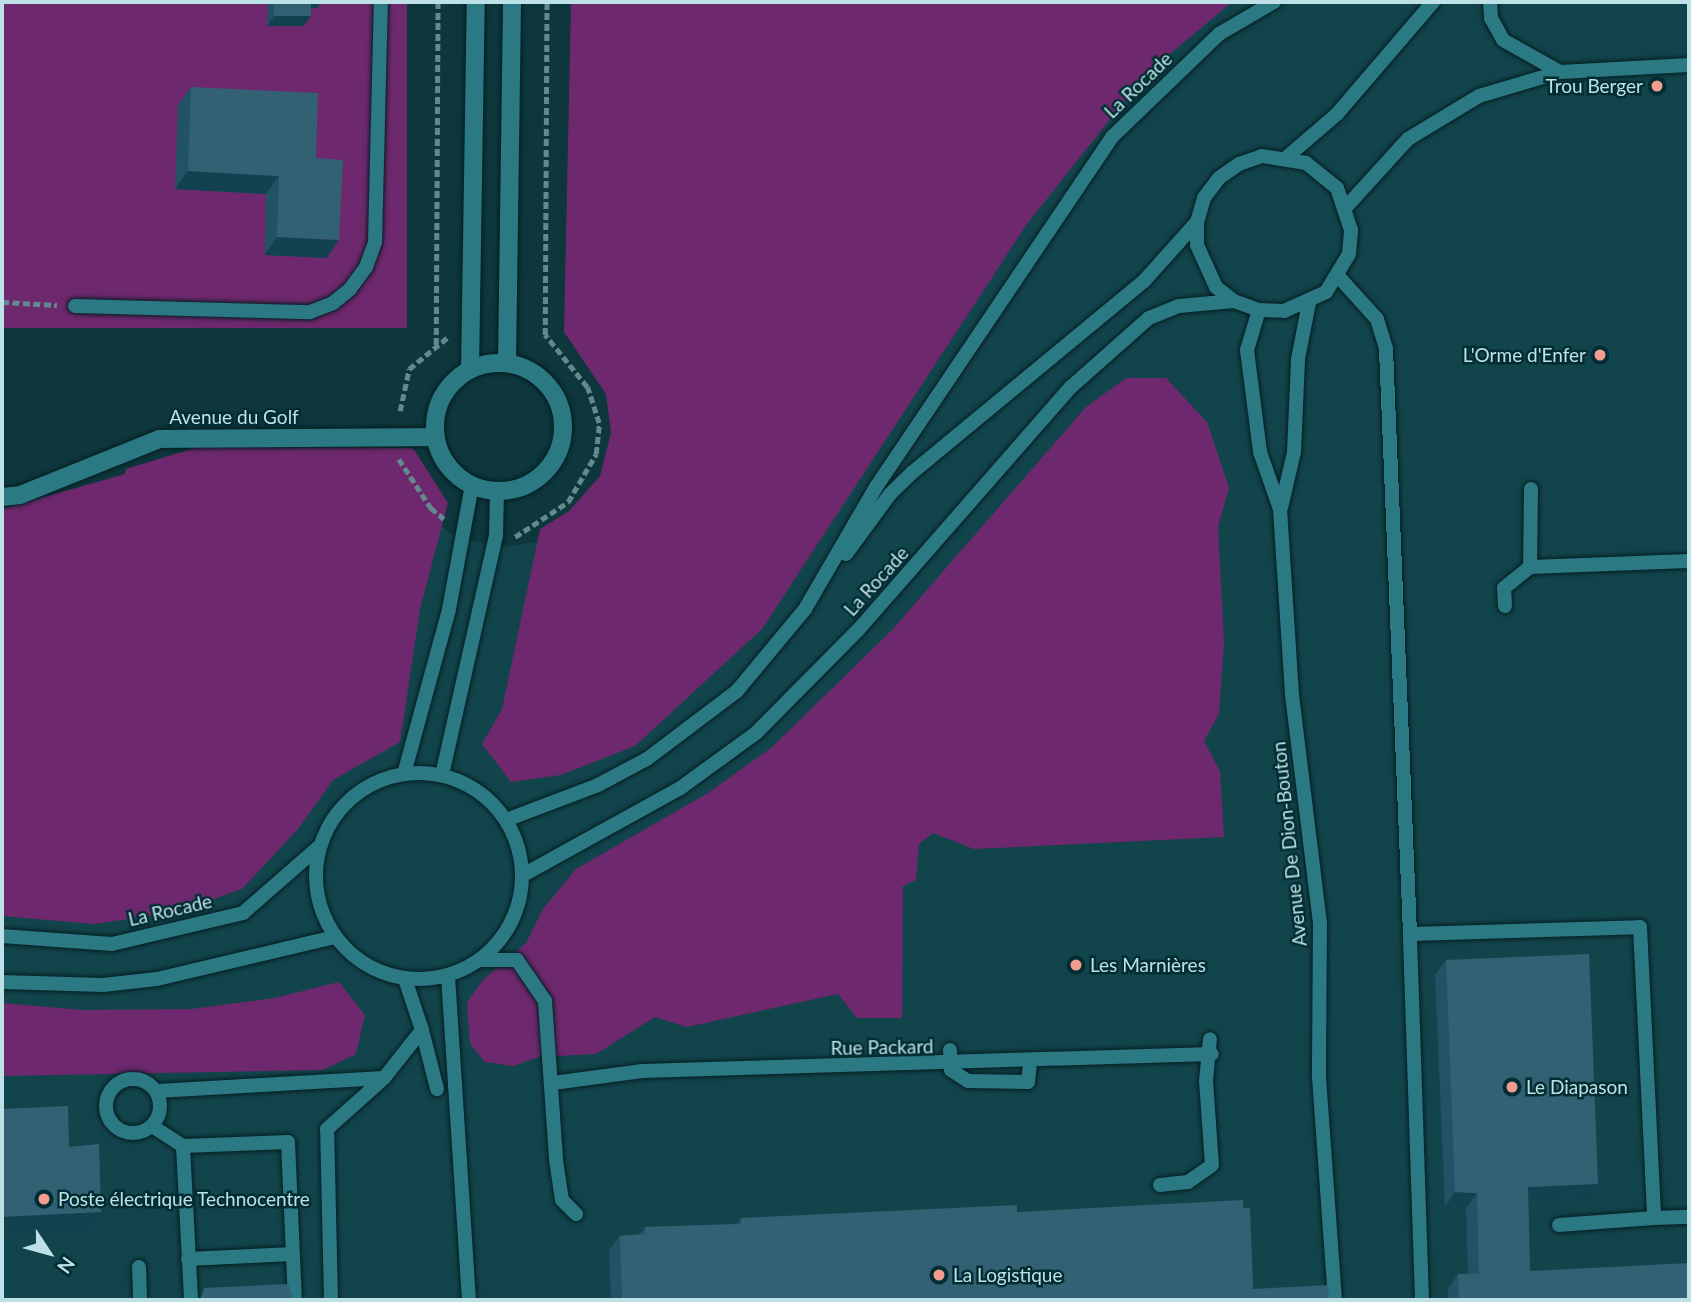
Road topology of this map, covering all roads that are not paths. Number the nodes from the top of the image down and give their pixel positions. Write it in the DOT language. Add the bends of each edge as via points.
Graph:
graph roads {
  1 [pos="381,2"];
  2 [pos="476,2"];
  3 [pos="512,2"];
  4 [pos="1274,2"];
  5 [pos="1433,2"];
  6 [pos="1490,2"];
  7 [pos="1689,65"];
  8 [pos="1560,72"];
  9 [pos="1287,157"];
  10 [pos="1347,206"];
  11 [pos="1197,222"];
  12 [pos="1338,276"];
  13 [pos="1234,301"];
  14 [pos="1309,303"];
  15 [pos="75,306"];
  16 [pos="1259,310"];
  17 [pos="507,363"];
  18 [pos="470,369"];
  19 [pos="436,437"];
  20 [pos="472,485"];
  21 [pos="1531,489"];
  22 [pos="497,491"];
  23 [pos="2,497"];
  24 [pos="1280,509"];
  25 [pos="1689,561"];
  26 [pos="1530,567"];
  27 [pos="1505,606"];
  28 [pos="805,609"];
  29 [pos="404,774"];
  30 [pos="442,775"];
  31 [pos="506,820"];
  32 [pos="321,845"];
  33 [pos="523,875"];
  34 [pos="1410,934"];
  35 [pos="2,936"];
  36 [pos="335,937"];
  37 [pos="480,960"];
  38 [pos="447,976"];
  39 [pos="405,979"];
  40 [pos="2,982"];
  41 [pos="422,1030"];
  42 [pos="950,1057"];
  43 [pos="1030,1062"];
  44 [pos="384,1078"];
  45 [pos="553,1083"];
  46 [pos="437,1089"];
  47 [pos="157,1091"];
  48 [pos="152,1126"];
  49 [pos="183,1146"];
  50 [pos="1160,1185"];
  51 [pos="576,1214"];
  52 [pos="1689,1217"];
  53 [pos="1654,1218"];
  54 [pos="1559,1225"];
  55 [pos="293,1254"];
  56 [pos="188,1259"];
  57 [pos="139,1267"];
  58 [pos="140,1300"];
  59 [pos="191,1300"];
  60 [pos="295,1300"];
  61 [pos="331,1300"];
  62 [pos="469,1300"];
  63 [pos="1335,1300"];
  64 [pos="1422,1300"];
  1 -- 15 [label="lane" via="375,242 366,268 350,289 310,312"];
  2 -- 18 [label="street"];
  3 -- 17 [label="street"];
  4 -- 28 [label="lane, La Rocade" via="1220,33 1112,137 876,487"];
  5 -- 9 [label="lane" via="1337,114"];
  6 -- 8 [label="lane" via="1491,18 1503,40"];
  7 -- 8 [label="lane"];
  8 -- 10 [label="lane" via="1479,96 1408,139"];
  9 -- 10 [label="lane" via="1323,173"];
  9 -- 11 [label="lane" via="1250,160 1219,178 1204,198"];
  10 -- 12 [label="lane" via="1349,254"];
  11 -- 13 [label="lane" via="1203,267 1216,287"];
  11 -- 28 [label="lane, La Rocade" via="1144,281 890,495"];
  12 -- 14 [label="lane"];
  12 -- 34 [label="lane" via="1377,319 1386,349"];
  13 -- 16 [label="lane"];
  13 -- 33 [label="lane, La Rocade" via="1179,306 1134,330 1063,396 859,629 756,733 679,789"];
  14 -- 16 [label="lane" via="1284,311"];
  14 -- 24 [label="lane, Avenue De Dion-Bouton" via="1298,359 1294,452"];
  16 -- 24 [label="lane, Avenue De Dion-Bouton" via="1248,361 1260,452"];
  17 -- 18 [label="street"];
  17 -- 22 [label="street" via="529,369 547,383 563,415 563,438 541,475 522,487"];
  18 -- 19 [label="street" via="449,387 436,415"];
  19 -- 20 [label="street" via="443,458"];
  19 -- 23 [label="street, Avenue du Golf" via="159,439 20,495"];
  20 -- 22 [label="street"];
  20 -- 29 [label="lane" via="449,609"];
  21 -- 26 [label="lane"];
  22 -- 30 [label="lane" via="496,535"];
  24 -- 63 [label="lane, Avenue De Dion-Bouton" via="1292,695 1320,922 1320,1077"];
  25 -- 26 [label="lane"];
  26 -- 27 [label="lane" via="1504,588"];
  28 -- 31 [label="lane, La Rocade" via="737,691 694,727 598,785"];
  29 -- 30 [label="lane"];
  29 -- 32 [label="lane" via="382,779 353,797 330,824"];
  30 -- 31 [label="lane" via="489,799"];
  31 -- 33 [label="lane" via="519,846"];
  32 -- 35 [label="lane, La Rocade" via="243,913 112,944"];
  32 -- 36 [label="lane" via="316,876 320,908"];
  33 -- 37 [label="lane" via="519,904 508,930"];
  34 -- 53 [label="lane" via="1640,927"];
  34 -- 64 [label="lane"];
  36 -- 39 [label="lane" via="354,957 378,972"];
  36 -- 40 [label="lane" via="156,979 103,985"];
  37 -- 38 [label="lane"];
  37 -- 45 [label="lane" via="517,960 545,1001"];
  38 -- 39 [label="lane"];
  38 -- 62 [label="lane"];
  39 -- 41 [label="lane"];
  41 -- 44 [label="lane"];
  41 -- 46 [label="lane"];
  42 -- 43 [label="lane, Rue Packard"];
  42 -- 43 [label="lane" via="968,1081 1030,1084"];
  42 -- 45 [label="lane, Rue Packard" via="642,1071"];
  43 -- 50 [label="lane, Rue Packard" via="1211,1046 1206,1081 1212,1165 1188,1182"];
  44 -- 47 [label="lane"];
  44 -- 61 [label="lane" via="327,1129"];
  45 -- 51 [label="lane" via="562,1200"];
  47 -- 48 [label="lane" via="161,1105"];
  47 -- 48 [label="lane" via="132,1078 114,1085 106,1102 110,1121 121,1131 139,1133"];
  48 -- 49 [label="lane"];
  49 -- 55 [label="lane" via="288,1142"];
  49 -- 56 [label="lane"];
  52 -- 53 [label="lane"];
  53 -- 54 [label="lane"];
  55 -- 56 [label="lane"];
  55 -- 60 [label="lane"];
  56 -- 59 [label="lane"];
  57 -- 58 [label="lane"];
}
